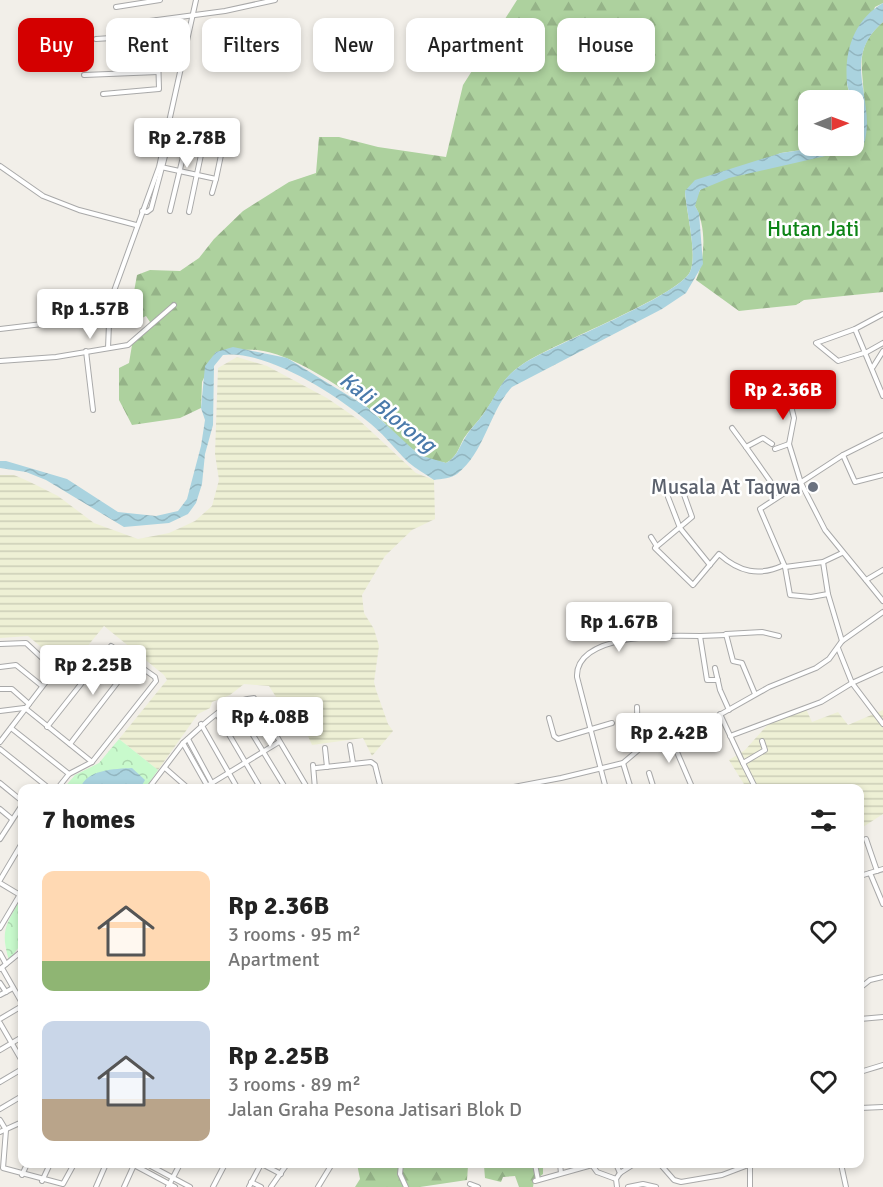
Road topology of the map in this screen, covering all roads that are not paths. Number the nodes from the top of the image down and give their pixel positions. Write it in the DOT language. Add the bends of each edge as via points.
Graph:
graph roads {
  1 [pos="160,0"];
  2 [pos="196,0"];
  3 [pos="275,0"];
  4 [pos="116,7"];
  5 [pos="195,15"];
  6 [pos="172,18"];
  7 [pos="106,38"];
  8 [pos="96,39"];
  9 [pos="158,72"];
  10 [pos="84,75"];
  11 [pos="103,94"];
  12 [pos="206,131"];
  13 [pos="188,136"];
  14 [pos="225,136"];
  15 [pos="169,141"];
  16 [pos="0,166"];
  17 [pos="161,167"];
  18 [pos="179,171"];
  19 [pos="197,175"];
  20 [pos="216,179"];
  21 [pos="212,193"];
  22 [pos="142,211"];
  23 [pos="170,211"];
  24 [pos="189,212"];
  25 [pos="136,225"];
  26 [pos="174,305"];
  27 [pos="883,314"];
  28 [pos="110,316"];
  29 [pos="0,329"];
  30 [pos="855,329"];
  31 [pos="883,343"];
  32 [pos="108,348"];
  33 [pos="86,351"];
  34 [pos="883,351"];
  35 [pos="867,352"];
  36 [pos="0,361"];
  37 [pos="873,367"];
  38 [pos="883,396"];
  39 [pos="768,404"];
  40 [pos="93,410"];
  41 [pos="732,428"];
  42 [pos="883,435"];
  43 [pos="772,444"];
  44 [pos="789,444"];
  45 [pos="747,447"];
  46 [pos="775,449"];
  47 [pos="843,455"];
  48 [pos="883,475"];
  49 [pos="801,483"];
  50 [pos="682,489"];
  51 [pos="780,495"];
  52 [pos="668,497"];
  53 [pos="680,528"];
  54 [pos="651,537"];
  55 [pos="656,545"];
  56 [pos="842,553"];
  57 [pos="823,562"];
  58 [pos="710,565"];
  59 [pos="784,566"];
  60 [pos="883,570"];
  61 [pos="866,580"];
  62 [pos="828,594"];
  63 [pos="883,601"];
  64 [pos="883,612"];
  65 [pos="700,636"];
  66 [pos="726,636"];
  67 [pos="779,636"];
  68 [pos="842,641"];
  69 [pos="0,644"];
  70 [pos="838,648"];
  71 [pos="134,661"];
  72 [pos="0,667"];
  73 [pos="715,668"];
  74 [pos="883,669"];
  75 [pos="55,670"];
  76 [pos="86,678"];
  77 [pos="718,680"];
  78 [pos="852,683"];
  79 [pos="42,687"];
  80 [pos="0,689"];
  81 [pos="755,694"];
  82 [pos="30,704"];
  83 [pos="234,704"];
  84 [pos="637,707"];
  85 [pos="25,708"];
  86 [pos="729,710"];
  87 [pos="0,711"];
  88 [pos="217,714"];
  89 [pos="720,714"];
  90 [pos="549,718"];
  91 [pos="612,723"];
  92 [pos="201,724"];
  93 [pos="883,724"];
  94 [pos="47,727"];
  95 [pos="10,728"];
  96 [pos="590,731"];
  97 [pos="668,731"];
  98 [pos="730,736"];
  99 [pos="188,739"];
  100 [pos="762,741"];
  101 [pos="0,742"];
  102 [pos="279,742"];
  103 [pos="183,743"];
  104 [pos="70,744"];
  105 [pos="350,745"];
  106 [pos="325,748"];
  107 [pos="638,748"];
  108 [pos="0,749"];
  109 [pos="262,753"];
  110 [pos="92,762"];
  111 [pos="246,763"];
  112 [pos="353,763"];
  113 [pos="623,763"];
  114 [pos="743,763"];
  115 [pos="327,767"];
  116 [pos="165,768"];
  117 [pos="600,770"];
  118 [pos="229,773"];
  119 [pos="649,773"];
  120 [pos="69,774"];
  121 [pos="0,783"];
  122 [pos="44,784"];
  123 [pos="61,784"];
  124 [pos="152,784"];
  125 [pos="183,784"];
  126 [pos="208,784"];
  127 [pos="208,784"];
  128 [pos="212,784"];
  129 [pos="235,784"];
  130 [pos="258,784"];
  131 [pos="283,784"];
  132 [pos="305,784"];
  133 [pos="315,784"];
  134 [pos="380,784"];
  135 [pos="529,784"];
  136 [pos="604,784"];
  137 [pos="629,784"];
  138 [pos="652,784"];
  139 [pos="691,784"];
  140 [pos="754,784"];
  141 [pos="18,799"];
  142 [pos="0,809"];
  143 [pos="18,809"];
  144 [pos="12,819"];
  145 [pos="1,836"];
  146 [pos="866,839"];
  147 [pos="18,850"];
  148 [pos="883,869"];
  149 [pos="877,871"];
  150 [pos="870,873"];
  151 [pos="864,875"];
  152 [pos="0,882"];
  153 [pos="18,891"];
  154 [pos="18,898"];
  155 [pos="883,904"];
  156 [pos="0,927"];
  157 [pos="0,953"];
  158 [pos="18,957"];
  159 [pos="6,964"];
  160 [pos="1,968"];
  161 [pos="883,977"];
  162 [pos="0,983"];
  163 [pos="864,985"];
  164 [pos="13,988"];
  165 [pos="6,992"];
  166 [pos="0,995"];
  167 [pos="18,997"];
  168 [pos="18,1008"];
  169 [pos="883,1017"];
  170 [pos="864,1019"];
  171 [pos="0,1021"];
  172 [pos="18,1039"];
  173 [pos="12,1043"];
  174 [pos="0,1050"];
  175 [pos="18,1053"];
  176 [pos="883,1065"];
  177 [pos="864,1071"];
  178 [pos="18,1072"];
  179 [pos="0,1083"];
  180 [pos="18,1098"];
  181 [pos="883,1107"];
  182 [pos="864,1108"];
  183 [pos="0,1109"];
  184 [pos="0,1120"];
  185 [pos="18,1124"];
  186 [pos="6,1130"];
  187 [pos="0,1132"];
  188 [pos="25,1168"];
  189 [pos="48,1168"];
  190 [pos="72,1168"];
  191 [pos="104,1168"];
  192 [pos="132,1168"];
  193 [pos="140,1168"];
  194 [pos="155,1168"];
  195 [pos="178,1168"];
  196 [pos="223,1168"];
  197 [pos="260,1168"];
  198 [pos="270,1168"];
  199 [pos="285,1168"];
  200 [pos="330,1168"];
  201 [pos="400,1168"];
  202 [pos="535,1168"];
  203 [pos="560,1168"];
  204 [pos="580,1168"];
  205 [pos="594,1168"];
  206 [pos="618,1168"];
  207 [pos="628,1168"];
  208 [pos="664,1168"];
  209 [pos="740,1168"];
  210 [pos="751,1168"];
  211 [pos="842,1168"];
  212 [pos="561,1173"];
  213 [pos="620,1173"];
  214 [pos="281,1174"];
  215 [pos="22,1175"];
  216 [pos="173,1177"];
  217 [pos="616,1179"];
  218 [pos="42,1181"];
  219 [pos="250,1184"];
  220 [pos="470,1184"];
  221 [pos="169,1186"];
  222 [pos="96,1187"];
  223 [pos="124,1187"];
  224 [pos="175,1187"];
  225 [pos="190,1187"];
  226 [pos="213,1187"];
  227 [pos="261,1187"];
  228 [pos="271,1187"];
  229 [pos="318,1187"];
  230 [pos="406,1187"];
  231 [pos="478,1187"];
  232 [pos="617,1187"];
  233 [pos="628,1187"];
  234 [pos="656,1187"];
  235 [pos="750,1187"];
  236 [pos="846,1187"];
  1 -- 4 [label="street"];
  2 -- 5 [label="street"];
  3 -- 5 [label="street"];
  5 -- 6 [label="street"];
  5 -- 22 [label="street" via="159,167"];
  7 -- 8 [label="street"];
  9 -- 10 [label="street"];
  9 -- 11 [label="street" via="159,89"];
  12 -- 19 [label="street"];
  13 -- 18 [label="street"];
  14 -- 20 [label="street"];
  15 -- 17 [label="street"];
  16 -- 25 [label="street" via="43,196"];
  17 -- 18 [label="street"];
  17 -- 22 [label="street" via="151,209"];
  18 -- 19 [label="street"];
  18 -- 23 [label="street"];
  19 -- 20 [label="street"];
  19 -- 24 [label="street"];
  20 -- 21 [label="street"];
  22 -- 25 [label="street"];
  25 -- 28 [label="street" via="114,291"];
  26 -- 32 [label="street" via="128,345"];
  27 -- 30 [label="street"];
  28 -- 29 [label="street"];
  28 -- 32 [label="street"];
  30 -- 35 [label="street"];
  30 -- 35 [label="street" via="816,343 838,362"];
  31 -- 35 [label="street"];
  32 -- 33 [label="street"];
  33 -- 36 [label="street"];
  33 -- 40 [label="street"];
  34 -- 37 [label="street"];
  35 -- 37 [label="street"];
  37 -- 38 [label="street"];
  39 -- 44 [label="street" via="785,396 789,398 794,418"];
  41 -- 45 [label="street"];
  42 -- 47 [label="street"];
  43 -- 45 [label="street" via="763,438"];
  44 -- 46 [label="street"];
  44 -- 49 [label="street"];
  45 -- 51 [label="street"];
  47 -- 48 [label="street" via="855,482"];
  47 -- 49 [label="street"];
  49 -- 51 [label="street"];
  49 -- 56 [label="street" via="825,530"];
  50 -- 53 [label="street" via="692,515"];
  51 -- 59 [label="street" via="760,509"];
  52 -- 53 [label="street"];
  53 -- 55 [label="street"];
  53 -- 58 [label="street"];
  54 -- 55 [label="street"];
  55 -- 58 [label="street" via="655,549 693,585"];
  56 -- 57 [label="street"];
  56 -- 61 [label="street"];
  57 -- 59 [label="street"];
  57 -- 62 [label="street"];
  58 -- 59 [label="street" via="719,554 747,571"];
  59 -- 62 [label="street" via="791,596"];
  60 -- 61 [label="street"];
  61 -- 63 [label="street"];
  62 -- 68 [label="street"];
  64 -- 68 [label="street"];
  65 -- 66 [label="street"];
  65 -- 77 [label="street" via="707,680"];
  65 -- 96 [label="street" via="635,637 583,657 577,677"];
  66 -- 67 [label="street" via="762,632"];
  66 -- 81 [label="street" via="733,661 742,663"];
  68 -- 70 [label="street"];
  69 -- 75 [label="street" via="26,643"];
  70 -- 78 [label="street"];
  70 -- 81 [label="street" via="816,668"];
  71 -- 76 [label="street" via="111,646"];
  71 -- 104 [label="street"];
  71 -- 110 [label="street" via="156,681"];
  72 -- 79 [label="street" via="16,665"];
  73 -- 77 [label="street"];
  74 -- 78 [label="street"];
  75 -- 76 [label="street" via="67,666"];
  75 -- 79 [label="street"];
  76 -- 94 [label="street"];
  77 -- 86 [label="street"];
  78 -- 93 [label="street"];
  78 -- 98 [label="street" via="815,705"];
  79 -- 82 [label="street"];
  80 -- 82 [label="street" via="12,689"];
  81 -- 86 [label="street"];
  82 -- 85 [label="street"];
  83 -- 88 [label="street"];
  83 -- 102 [label="street" via="254,698"];
  83 -- 109 [label="street"];
  84 -- 107 [label="street"];
  85 -- 87 [label="street"];
  85 -- 94 [label="street"];
  85 -- 95 [label="street"];
  86 -- 89 [label="street"];
  88 -- 92 [label="street"];
  88 -- 111 [label="street"];
  89 -- 97 [label="street"];
  89 -- 98 [label="street"];
  90 -- 96 [label="street" via="555,739"];
  91 -- 96 [label="street"];
  92 -- 99 [label="street"];
  92 -- 118 [label="street"];
  94 -- 104 [label="street"];
  95 -- 101 [label="street"];
  95 -- 120 [label="street"];
  96 -- 117 [label="street"];
  97 -- 107 [label="street"];
  97 -- 139 [label="street"];
  98 -- 114 [label="street"];
  99 -- 103 [label="street"];
  99 -- 126 [label="street"];
  100 -- 114 [label="street" via="765,750"];
  102 -- 109 [label="street"];
  102 -- 132 [label="street"];
  103 -- 116 [label="street"];
  103 -- 127 [label="street"];
  104 -- 110 [label="street"];
  105 -- 112 [label="street"];
  106 -- 115 [label="street"];
  107 -- 113 [label="street"];
  108 -- 122 [label="street"];
  109 -- 111 [label="street"];
  109 -- 131 [label="street"];
  110 -- 120 [label="street"];
  111 -- 118 [label="street"];
  111 -- 130 [label="street"];
  112 -- 115 [label="street"];
  112 -- 134 [label="street" via="374,763"];
  113 -- 117 [label="street"];
  113 -- 137 [label="street"];
  114 -- 140 [label="street"];
  115 -- 133 [label="street" via="314,766"];
  116 -- 124 [label="street"];
  116 -- 125 [label="street"];
  117 -- 135 [label="street"];
  117 -- 136 [label="street"];
  118 -- 128 [label="street"];
  118 -- 129 [label="street"];
  119 -- 138 [label="street"];
  120 -- 123 [label="street"];
  121 -- 141 [label="street"];
  142 -- 144 [label="street"];
  143 -- 144 [label="street"];
  144 -- 145 [label="street"];
  146 -- 149 [label="street"];
  147 -- 152 [label="street"];
  148 -- 149 [label="street"];
  149 -- 150 [label="street"];
  150 -- 151 [label="street"];
  150 -- 155 [label="street"];
  152 -- 153 [label="street"];
  154 -- 156 [label="street"];
  157 -- 159 [label="street"];
  158 -- 159 [label="street"];
  159 -- 160 [label="street"];
  160 -- 164 [label="street"];
  161 -- 163 [label="street"];
  162 -- 165 [label="street"];
  164 -- 165 [label="street"];
  164 -- 167 [label="street"];
  165 -- 166 [label="street"];
  168 -- 171 [label="street"];
  169 -- 170 [label="street"];
  171 -- 173 [label="street"];
  172 -- 173 [label="street"];
  173 -- 174 [label="street"];
  173 -- 175 [label="street"];
  176 -- 177 [label="street"];
  178 -- 179 [label="street"];
  180 -- 183 [label="street"];
  181 -- 182 [label="street"];
  184 -- 186 [label="street"];
  185 -- 186 [label="street"];
  186 -- 187 [label="street"];
  186 -- 215 [label="street" via="3,1167"];
  188 -- 215 [label="street"];
  189 -- 218 [label="street"];
  190 -- 218 [label="street" via="62,1185"];
  191 -- 222 [label="street"];
  192 -- 223 [label="street"];
  193 -- 221 [label="street"];
  194 -- 216 [label="street"];
  195 -- 216 [label="street"];
  196 -- 226 [label="street"];
  197 -- 219 [label="street"];
  198 -- 214 [label="street"];
  199 -- 214 [label="street"];
  200 -- 229 [label="street"];
  201 -- 230 [label="street"];
  202 -- 212 [label="street" via="536,1181"];
  203 -- 212 [label="street"];
  204 -- 212 [label="street"];
  205 -- 217 [label="street"];
  206 -- 213 [label="street"];
  207 -- 213 [label="street"];
  208 -- 209 [label="street" via="681,1182"];
  210 -- 235 [label="street"];
  211 -- 236 [label="street"];
  213 -- 217 [label="street"];
  214 -- 228 [label="street"];
  215 -- 218 [label="street"];
  216 -- 221 [label="street"];
  216 -- 225 [label="street"];
  217 -- 232 [label="street"];
  219 -- 227 [label="street"];
  220 -- 231 [label="street"];
  221 -- 224 [label="street"];
  233 -- 234 [label="street"];
}
